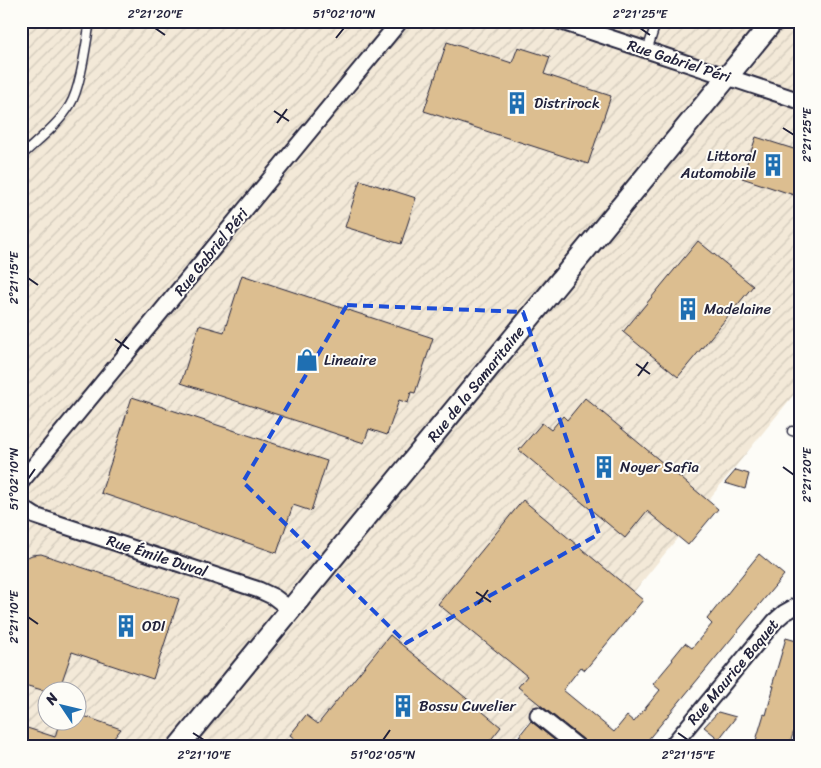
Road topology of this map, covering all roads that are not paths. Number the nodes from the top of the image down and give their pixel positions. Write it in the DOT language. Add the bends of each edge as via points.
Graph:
graph roads {
  1 [pos="90,21"];
  2 [pos="400,21"];
  3 [pos="559,21"];
  4 [pos="664,21"];
  5 [pos="773,21"];
  6 [pos="647,50"];
  7 [pos="727,77"];
  8 [pos="800,101"];
  9 [pos="21,156"];
  10 [pos="21,482"];
  11 [pos="21,506"];
  12 [pos="800,604"];
  13 [pos="291,610"];
  14 [pos="538,715"];
  15 [pos="178,747"];
  16 [pos="578,747"];
  17 [pos="671,747"];
  1 -- 9 [label="lane" via="71,104"];
  2 -- 10 [label="street, Rue Gabriel Péri"];
  3 -- 6 [label="street, Rue Gabriel Péri"];
  4 -- 6 [label="lane" via="654,29"];
  5 -- 7 [label="street, Rue de la Samaritaine"];
  6 -- 7 [label="street, Rue Gabriel Péri"];
  7 -- 8 [label="street, Rue Gabriel Péri"];
  7 -- 13 [label="street, Rue de la Samaritaine"];
  11 -- 13 [label="street, Rue Émile Duval" via="35,516 258,590"];
  12 -- 17 [label="street, Rue Maurice Baquet" via="775,621"];
  13 -- 15 [label="street, Rue de la Samaritaine"];
  14 -- 16 [label="street"];
}
